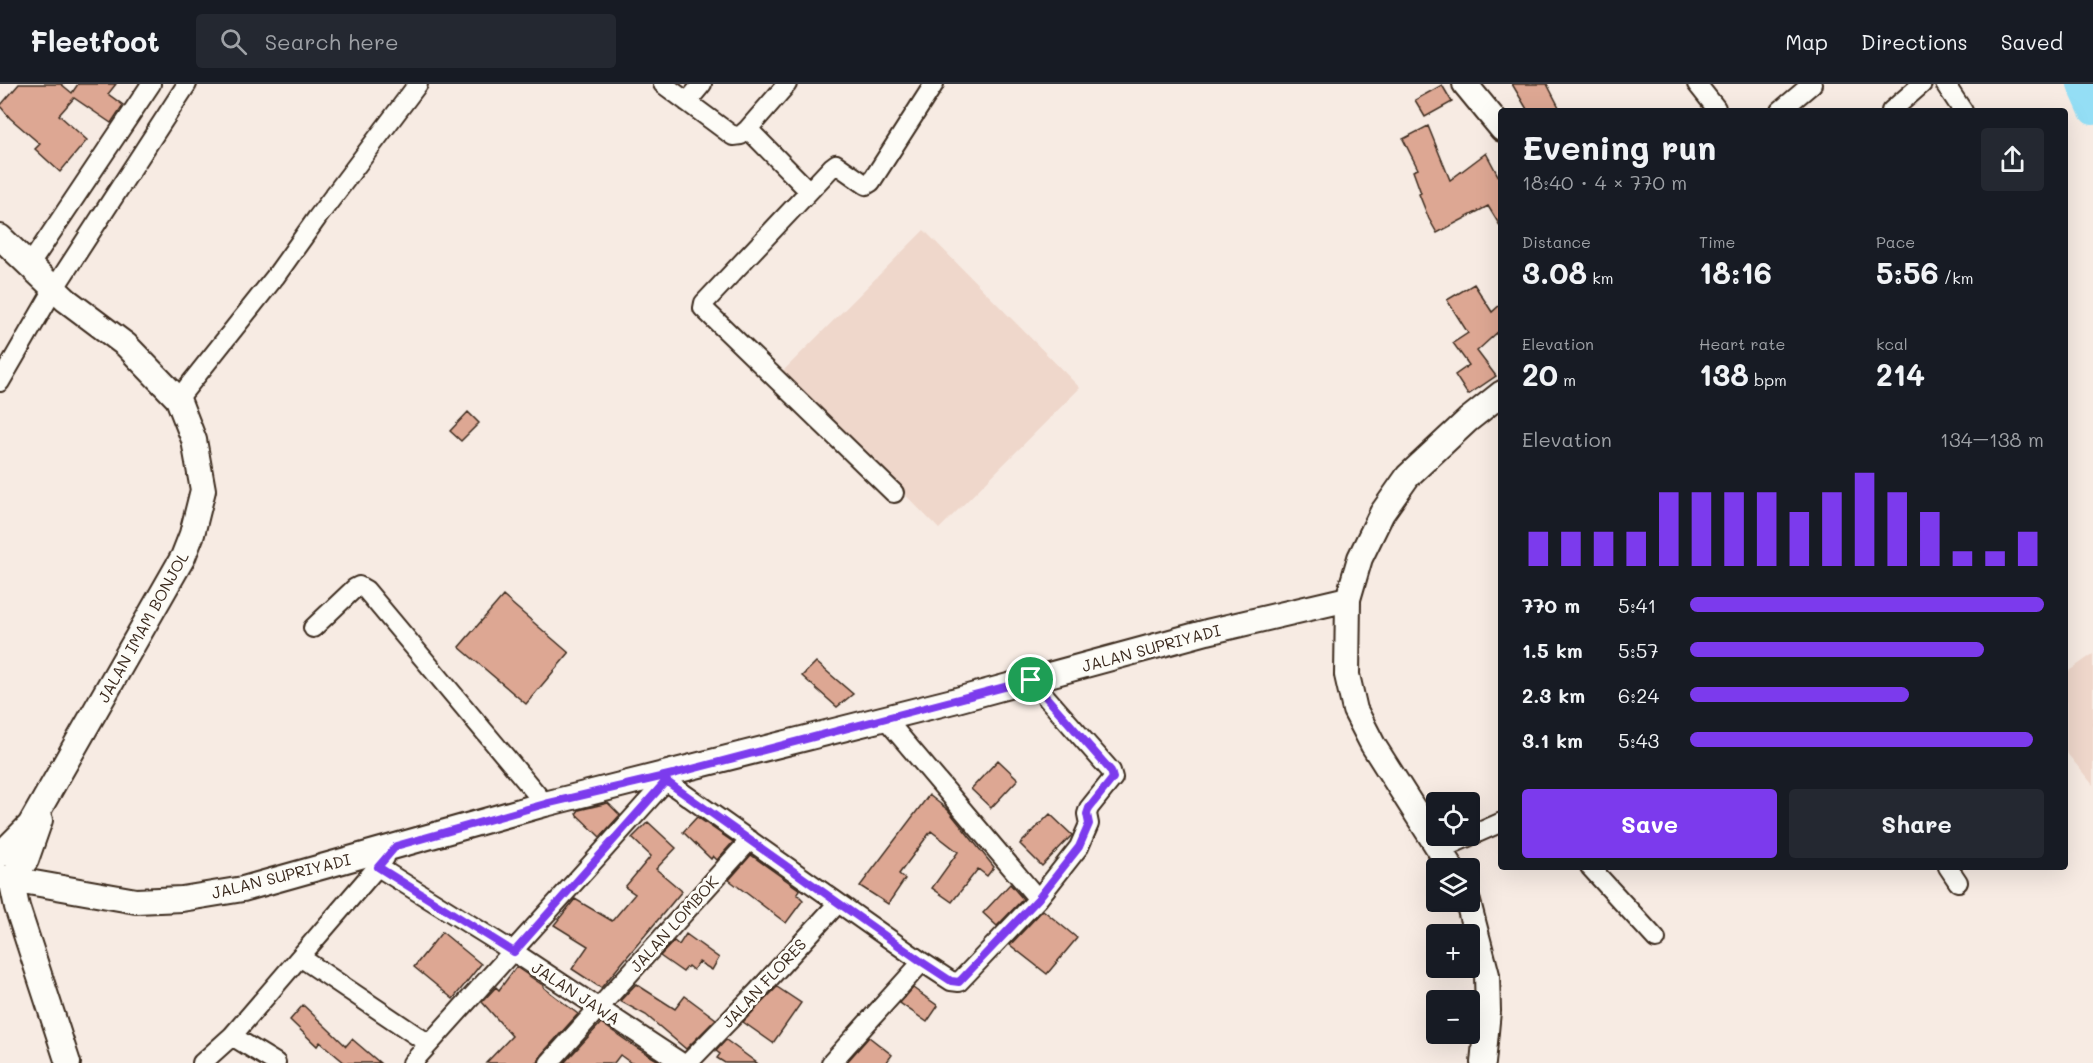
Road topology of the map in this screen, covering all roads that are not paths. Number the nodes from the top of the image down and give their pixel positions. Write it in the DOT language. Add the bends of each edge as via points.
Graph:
graph roads {
  1 [pos="151,84"];
  2 [pos="187,84"];
  3 [pos="418,84"];
  4 [pos="663,84"];
  5 [pos="702,84"];
  6 [pos="787,84"];
  7 [pos="934,84"];
  8 [pos="1465,84"];
  9 [pos="1697,84"];
  10 [pos="1812,84"];
  11 [pos="1922,84"];
  12 [pos="1945,84"];
  13 [pos="687,102"];
  14 [pos="1716,108"];
  15 [pos="1784,108"];
  16 [pos="1894,108"];
  17 [pos="1961,108"];
  18 [pos="1498,124"];
  19 [pos="748,129"];
  20 [pos="809,191"];
  21 [pos="2,245"];
  22 [pos="29,266"];
  23 [pos="54,289"];
  24 [pos="0,382"];
  25 [pos="1498,396"];
  26 [pos="178,399"];
  27 [pos="894,493"];
  28 [pos="1348,599"];
  29 [pos="313,628"];
  30 [pos="1031,680"];
  31 [pos="885,717"];
  32 [pos="670,777"];
  33 [pos="50,789"];
  34 [pos="545,804"];
  35 [pos="1498,825"];
  36 [pos="750,840"];
  37 [pos="396,846"];
  38 [pos="0,855"];
  39 [pos="1445,858"];
  40 [pos="1448,858"];
  41 [pos="378,867"];
  42 [pos="1593,870"];
  43 [pos="5,878"];
  44 [pos="1038,899"];
  45 [pos="838,903"];
  46 [pos="1471,912"];
  47 [pos="1656,939"];
  48 [pos="514,952"];
  49 [pos="300,957"];
  50 [pos="922,962"];
  51 [pos="598,1007"];
  52 [pos="232,1036"];
  53 [pos="429,1044"];
  54 [pos="68,1063"];
  55 [pos="202,1063"];
  56 [pos="276,1063"];
  57 [pos="412,1063"];
  58 [pos="549,1063"];
  59 [pos="682,1063"];
  60 [pos="688,1063"];
  61 [pos="831,1063"];
  62 [pos="1483,1063"];
  1 -- 22 [label="street"];
  2 -- 23 [label="street"];
  3 -- 26 [label="street" via="275,277"];
  4 -- 13 [label="street"];
  5 -- 13 [label="street"];
  6 -- 19 [label="street"];
  7 -- 20 [label="street" via="871,182 860,183 836,164"];
  8 -- 18 [label="street"];
  9 -- 14 [label="street"];
  10 -- 15 [label="street"];
  11 -- 16 [label="street"];
  12 -- 17 [label="street"];
  13 -- 19 [label="street" via="733,136"];
  19 -- 20 [label="street"];
  20 -- 27 [label="street" via="703,308"];
  21 -- 22 [label="street, JALAN IMAM BONJOL"];
  22 -- 23 [label="street, JALAN IMAM BONJOL"];
  23 -- 24 [label="street"];
  23 -- 26 [label="street, JALAN IMAM BONJOL" via="126,345"];
  25 -- 28 [label="street" via="1408,476 1377,522 1360,558"];
  26 -- 33 [label="street, JALAN IMAM BONJOL" via="194,441 203,490 192,534 183,557"];
  28 -- 30 [label="street, JALAN SUPRIYADI"];
  28 -- 39 [label="street" via="1347,675 1355,710"];
  29 -- 34 [label="street" via="355,588 366,590"];
  30 -- 31 [label="street, JALAN SUPRIYADI"];
  30 -- 44 [label="street" via="1113,775 1087,811 1089,824 1079,847"];
  31 -- 32 [label="street, JALAN SUPRIYADI"];
  31 -- 44 [label="street"];
  32 -- 34 [label="street, JALAN SUPRIYADI"];
  32 -- 36 [label="street"];
  32 -- 48 [label="street"];
  33 -- 38 [label="street, JALAN IMAM BONJOL" via="30,825"];
  33 -- 43 [label="street" via="26,860"];
  34 -- 37 [label="street, JALAN SUPRIYADI"];
  35 -- 40 [label="street"];
  36 -- 45 [label="street"];
  36 -- 51 [label="street, JALAN LOMBOK"];
  37 -- 41 [label="street"];
  37 -- 43 [label="street, JALAN SUPRIYADI" via="243,889 182,899 136,901"];
  41 -- 48 [label="street, JALAN JAWA"];
  41 -- 49 [label="street"];
  42 -- 47 [label="street"];
  43 -- 54 [label="street"];
  44 -- 50 [label="street" via="959,982"];
  45 -- 50 [label="street"];
  45 -- 60 [label="street, JALAN FLORES"];
  46 -- 62 [label="street" via="1488,975"];
  48 -- 51 [label="street, JALAN JAWA"];
  48 -- 53 [label="street"];
  49 -- 52 [label="street"];
  49 -- 53 [label="street"];
  50 -- 61 [label="street"];
  51 -- 58 [label="street, JALAN LOMBOK"];
  51 -- 59 [label="street, JALAN JAWA"];
  52 -- 55 [label="street"];
  52 -- 56 [label="street"];
  53 -- 57 [label="street"];
}
